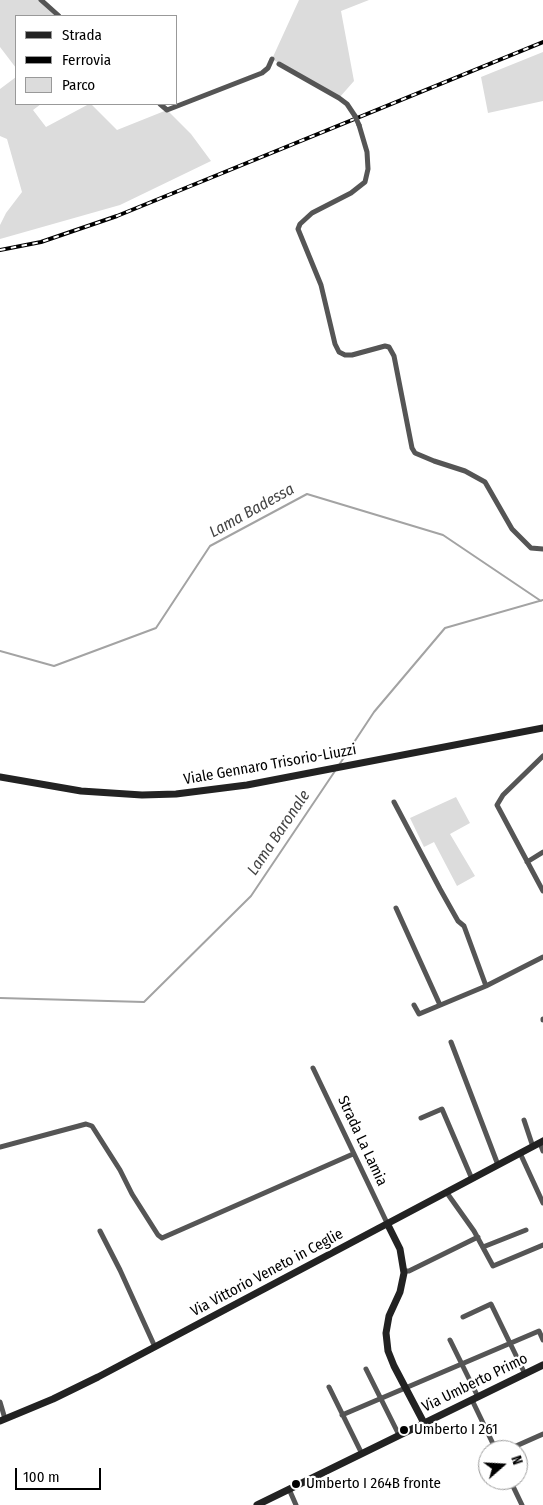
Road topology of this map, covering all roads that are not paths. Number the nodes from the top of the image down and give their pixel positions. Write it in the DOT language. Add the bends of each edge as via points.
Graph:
graph roads {
  1 [pos="41,0"];
  2 [pos="58,15"];
  3 [pos="272,59"];
  4 [pos="279,64"];
  5 [pos="161,105"];
  6 [pos="541,549"];
  7 [pos="543,728"];
  8 [pos="543,756"];
  9 [pos="0,777"];
  10 [pos="394,802"];
  11 [pos="543,852"];
  12 [pos="527,862"];
  13 [pos="543,891"];
  14 [pos="396,908"];
  15 [pos="543,957"];
  16 [pos="486,986"];
  17 [pos="414,1005"];
  18 [pos="440,1005"];
  19 [pos="451,1042"];
  20 [pos="313,1068"];
  21 [pos="421,1118"];
  22 [pos="524,1120"];
  23 [pos="538,1144"];
  24 [pos="0,1147"];
  25 [pos="543,1151"];
  26 [pos="520,1153"];
  27 [pos="353,1154"];
  28 [pos="498,1165"];
  29 [pos="472,1179"];
  30 [pos="447,1193"];
  31 [pos="543,1203"];
  32 [pos="388,1224"];
  33 [pos="526,1230"];
  34 [pos="100,1231"];
  35 [pos="478,1237"];
  36 [pos="543,1245"];
  37 [pos="483,1247"];
  38 [pos="404,1271"];
  39 [pos="463,1317"];
  40 [pos="450,1340"];
  41 [pos="543,1340"];
  42 [pos="510,1343"];
  43 [pos="155,1347"];
  44 [pos="462,1364"];
  45 [pos="543,1365"];
  46 [pos="366,1369"];
  47 [pos="525,1374"];
  48 [pos="329,1387"];
  49 [pos="406,1388"];
  50 [pos="475,1398"];
  51 [pos="381,1399"];
  52 [pos="0,1402"];
  53 [pos="342,1415"];
  54 [pos="3,1420"];
  55 [pos="424,1423"];
  56 [pos="543,1434"];
  57 [pos="399,1435"];
  58 [pos="492,1440"];
  59 [pos="528,1441"];
  60 [pos="362,1454"];
  61 [pos="289,1489"];
  62 [pos="515,1490"];
  63 [pos="257,1505"];
  64 [pos="296,1505"];
  65 [pos="522,1505"];
  1 -- 2 [label="street"];
  3 -- 5 [label="street" via="262,73 167,110"];
  4 -- 6 [label="street, bridge" via="347,104 359,125 367,152 365,182 312,213 298,229 321,285 335,344 345,355 389,347 394,356 415,453 485,482 512,529 531,548"];
  7 -- 9 [label="main road, Viale Gennaro Trisorio-Liuzzi" via="211,790 142,796 81,791"];
  8 -- 12 [label="street" via="502,795 497,805"];
  10 -- 16 [label="street" via="458,921 464,926"];
  11 -- 12 [label="street"];
  12 -- 13 [label="street"];
  14 -- 18 [label="street"];
  15 -- 16 [label="street"];
  16 -- 18 [label="street"];
  17 -- 18 [label="street" via="419,1014"];
  19 -- 28 [label="street"];
  20 -- 27 [label="street, Strada La Lamia"];
  21 -- 29 [label="street" via="442,1109"];
  22 -- 23 [label="street"];
  23 -- 25 [label="street"];
  23 -- 26 [label="main road, Via Vittorio Veneto in Ceglie"];
  24 -- 27 [label="street" via="86,1124 92,1126 162,1238"];
  26 -- 28 [label="main road, Via Vittorio Veneto in Ceglie"];
  26 -- 31 [label="street"];
  27 -- 32 [label="street, Strada La Lamia"];
  28 -- 29 [label="main road, Via Vittorio Veneto in Ceglie"];
  29 -- 30 [label="main road, Via Vittorio Veneto in Ceglie"];
  30 -- 32 [label="main road, Via Vittorio Veneto in Ceglie"];
  30 -- 35 [label="street"];
  32 -- 38 [label="main road" via="400,1249"];
  32 -- 43 [label="main road, Via Vittorio Veneto in Ceglie"];
  33 -- 37 [label="street"];
  34 -- 43 [label="street"];
  35 -- 37 [label="street"];
  35 -- 38 [label="street"];
  36 -- 37 [label="street" via="494,1266"];
  38 -- 49 [label="main road" via="402,1287 389,1316 386,1333 388,1351"];
  39 -- 42 [label="street" via="491,1304"];
  40 -- 44 [label="street"];
  41 -- 42 [label="street" via="539,1331"];
  42 -- 44 [label="street"];
  42 -- 47 [label="street"];
  43 -- 54 [label="main road, Via Vittorio Veneto in Ceglie" via="53,1399"];
  44 -- 49 [label="street"];
  44 -- 50 [label="street"];
  45 -- 47 [label="main road, Via Umberto Primo"];
  46 -- 51 [label="street"];
  47 -- 50 [label="main road, Via Umberto Primo"];
  48 -- 53 [label="street"];
  49 -- 51 [label="street"];
  49 -- 55 [label="main road"];
  50 -- 55 [label="main road, Via Umberto Primo"];
  50 -- 58 [label="street"];
  51 -- 53 [label="street"];
  51 -- 57 [label="street"];
  52 -- 54 [label="street"];
  53 -- 60 [label="street"];
  55 -- 57 [label="main road, Via Umberto Primo"];
  56 -- 59 [label="street"];
  57 -- 60 [label="main road, Via Umberto Primo"];
  60 -- 61 [label="main road, Via Umberto Primo"];
  61 -- 63 [label="main road, Via Umberto Primo"];
  61 -- 64 [label="street"];
  62 -- 65 [label="street"];
}
